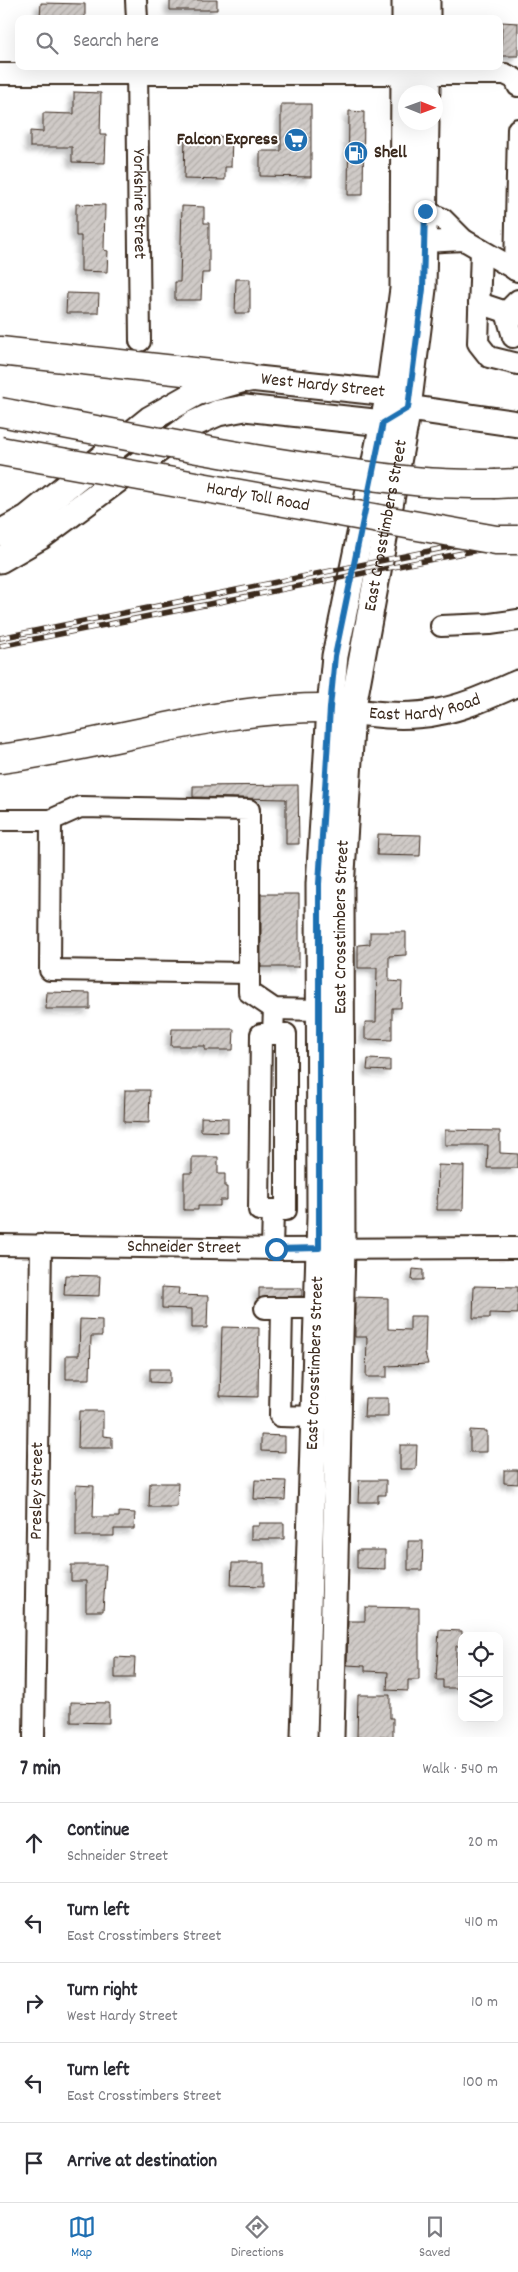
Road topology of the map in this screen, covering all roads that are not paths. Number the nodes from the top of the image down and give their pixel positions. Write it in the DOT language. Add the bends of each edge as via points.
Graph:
graph roads {
  1 [pos="136,0"];
  2 [pos="405,0"];
  3 [pos="427,0"];
  4 [pos="136,15"];
  5 [pos="405,15"];
  6 [pos="427,15"];
  7 [pos="137,70"];
  8 [pos="0,74"];
  9 [pos="418,74"];
  10 [pos="518,86"];
  11 [pos="518,129"];
  12 [pos="426,130"];
  13 [pos="425,211"];
  14 [pos="417,237"];
  15 [pos="472,245"];
  16 [pos="516,270"];
  17 [pos="480,304"];
  18 [pos="514,309"];
  19 [pos="512,337"];
  20 [pos="140,342"];
  21 [pos="0,351"];
  22 [pos="518,364"];
  23 [pos="248,378"];
  24 [pos="399,400"];
  25 [pos="0,412"];
  26 [pos="383,423"];
  27 [pos="518,424"];
  28 [pos="0,451"];
  29 [pos="507,484"];
  30 [pos="0,533"];
  31 [pos="518,540"];
  32 [pos="0,560"];
  33 [pos="518,620"];
  34 [pos="440,626"];
  35 [pos="518,683"];
  36 [pos="341,710"];
  37 [pos="0,760"];
  38 [pos="0,820"];
  39 [pos="51,820"];
  40 [pos="248,973"];
  41 [pos="274,1009"];
  42 [pos="330,1009"];
  43 [pos="273,1034"];
  44 [pos="273,1210"];
  45 [pos="0,1245"];
  46 [pos="41,1245"];
  47 [pos="330,1248"];
  48 [pos="518,1248"];
  49 [pos="272,1249"];
  50 [pos="317,1308"];
  51 [pos="338,1414"];
  52 [pos="314,1415"];
  53 [pos="306,1671"];
  54 [pos="332,1672"];
  55 [pos="34,1737"];
  56 [pos="304,1737"];
  57 [pos="331,1737"];
  1 -- 4 [label="street"];
  2 -- 5 [label="main road"];
  3 -- 6 [label="main road"];
  7 -- 8 [label="street"];
  7 -- 9 [label="street"];
  7 -- 20 [label="street, Yorkshire Street"];
  9 -- 10 [label="street" via="505,74"];
  9 -- 14 [label="main road, East Crosstimbers Street"];
  11 -- 16 [label="street"];
  12 -- 13 [label="main road, East Crosstimbers Street"];
  13 -- 14 [label="main road, East Crosstimbers Street"];
  13 -- 15 [label="street" via="443,219"];
  14 -- 15 [label="street"];
  14 -- 24 [label="main road, East Crosstimbers Street" via="402,289"];
  15 -- 16 [label="street"];
  15 -- 17 [label="street"];
  17 -- 18 [label="street"];
  17 -- 22 [label="street" via="478,343 489,357"];
  18 -- 19 [label="street"];
  21 -- 23 [label="highway"];
  23 -- 24 [label="main road, West Hardy Street"];
  23 -- 30 [label="main road, West Hardy Street" via="196,393 150,419 27,518"];
  24 -- 26 [label="main road, West Hardy Street"];
  24 -- 27 [label="main road"];
  24 -- 36 [label="main road, East Crosstimbers Street"];
  25 -- 29 [label="highway, bridge" via="198,449 322,468 425,482"];
  26 -- 32 [label="main road, West Hardy Street" via="245,408 218,413 194,424 40,537"];
  26 -- 36 [label="main road, East Crosstimbers Street" via="335,656"];
  28 -- 31 [label="highway, Hardy Toll Road, bridge" via="496,540"];
  33 -- 34 [label="street"];
  35 -- 36 [label="main road, East Hardy Road" via="439,712 403,716"];
  36 -- 37 [label="highway" via="296,708 240,714"];
  36 -- 42 [label="main road, East Crosstimbers Street" via="330,886"];
  38 -- 39 [label="street"];
  39 -- 40 [label="street" via="50,970"];
  39 -- 40 [label="street" via="80,807 249,810"];
  40 -- 41 [label="street" via="249,992"];
  41 -- 42 [label="street"];
  41 -- 43 [label="street"];
  42 -- 47 [label="main road, East Crosstimbers Street"];
  43 -- 44 [label="street" via="286,1034 286,1210"];
  43 -- 44 [label="street" via="261,1034 259,1210"];
  44 -- 49 [label="street"];
  45 -- 46 [label="street, Schneider Street"];
  46 -- 49 [label="street, Schneider Street"];
  46 -- 55 [label="street, Presley Street"];
  47 -- 48 [label="street, Schneider Street"];
  47 -- 49 [label="street, Schneider Street"];
  47 -- 50 [label="main road, East Crosstimbers Street"];
  47 -- 51 [label="main road, East Crosstimbers Street"];
  50 -- 52 [label="main road, East Crosstimbers Street"];
  50 -- 52 [label="street" via="273,1308 280,1416"];
  51 -- 52 [label="main road"];
  51 -- 54 [label="main road, East Crosstimbers Street"];
  52 -- 53 [label="main road, East Crosstimbers Street"];
  53 -- 54 [label="main road"];
  53 -- 56 [label="main road, East Crosstimbers Street"];
  54 -- 57 [label="main road, East Crosstimbers Street"];
}
